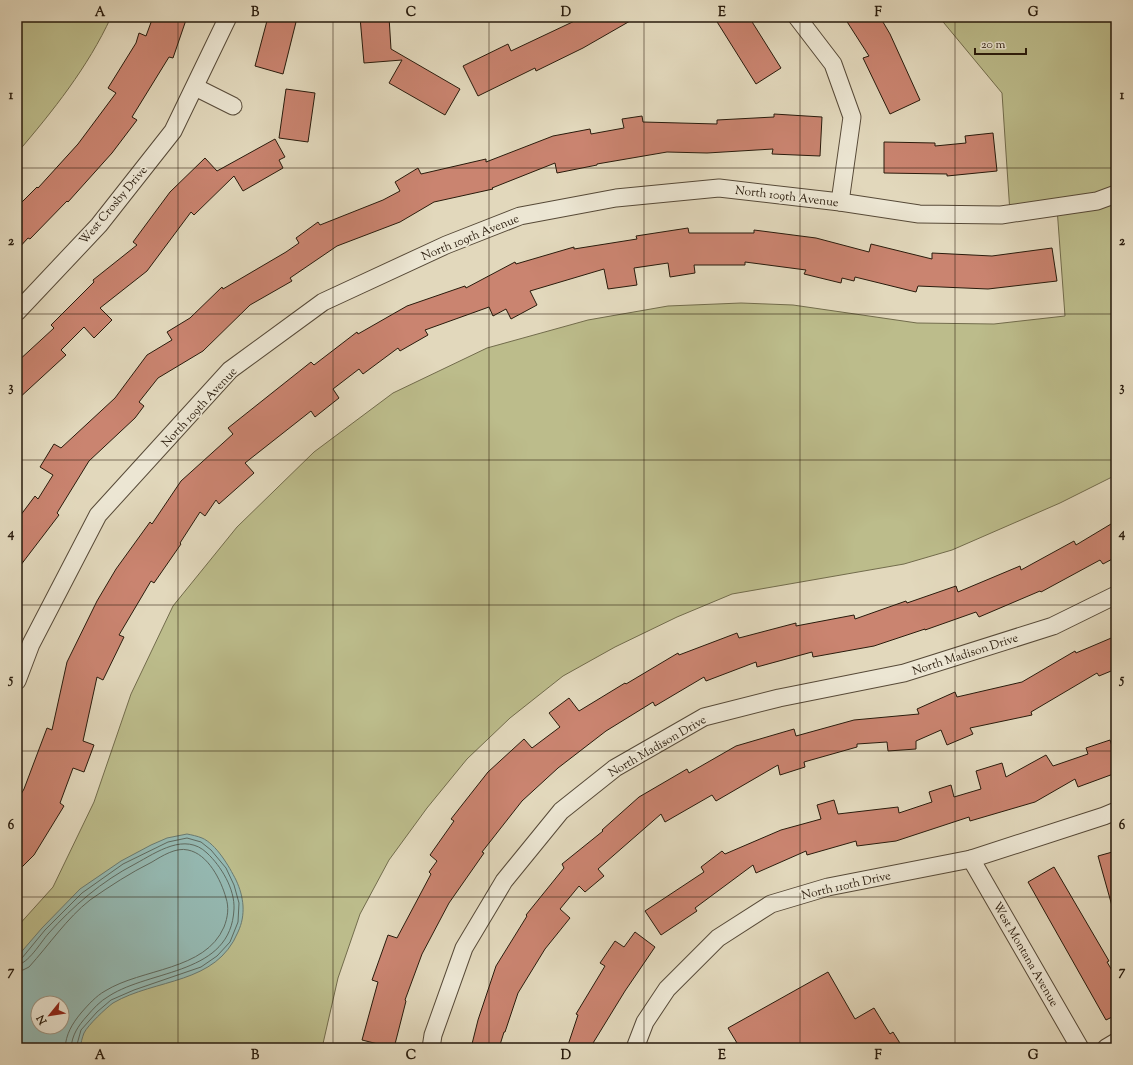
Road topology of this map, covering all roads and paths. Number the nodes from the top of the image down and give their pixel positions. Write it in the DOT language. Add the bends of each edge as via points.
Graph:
graph roads {
  1 [pos="228,17"];
  2 [pos="797,17"];
  3 [pos="195,87"];
  4 [pos="234,106"];
  5 [pos="1116,194"];
  6 [pos="840,202"];
  7 [pos="17,312"];
  8 [pos="1116,595"];
  9 [pos="17,681"];
  10 [pos="1116,811"];
  11 [pos="972,859"];
  12 [pos="1116,1042"];
  13 [pos="431,1048"];
  14 [pos="635,1048"];
  15 [pos="1080,1048"];
  16 [pos="1106,1048"];
  1 -- 3 [label="street, West Crosby Drive"];
  2 -- 6 [label="street" via="833,64 852,117"];
  3 -- 4 [label="street"];
  3 -- 7 [label="street, West Crosby Drive" via="173,131 104,219"];
  5 -- 6 [label="street, North 109th Avenue" via="1097,201 1001,215 919,214"];
  6 -- 9 [label="street, North 109th Avenue" via="720,188 616,198 520,216 446,244 323,302 230,370 98,515 31,644"];
  8 -- 13 [label="street, North Madison Drive" via="1053,626 904,673 779,698 704,717 615,768 561,811 504,880 464,948 433,1035"];
  10 -- 11 [label="street, North 110th Drive"];
  11 -- 14 [label="street, North 110th Drive" via="828,887 770,904 718,938 667,989 645,1022"];
  11 -- 15 [label="street, West Montana Avenue"];
  12 -- 16 [label="street"];
}
